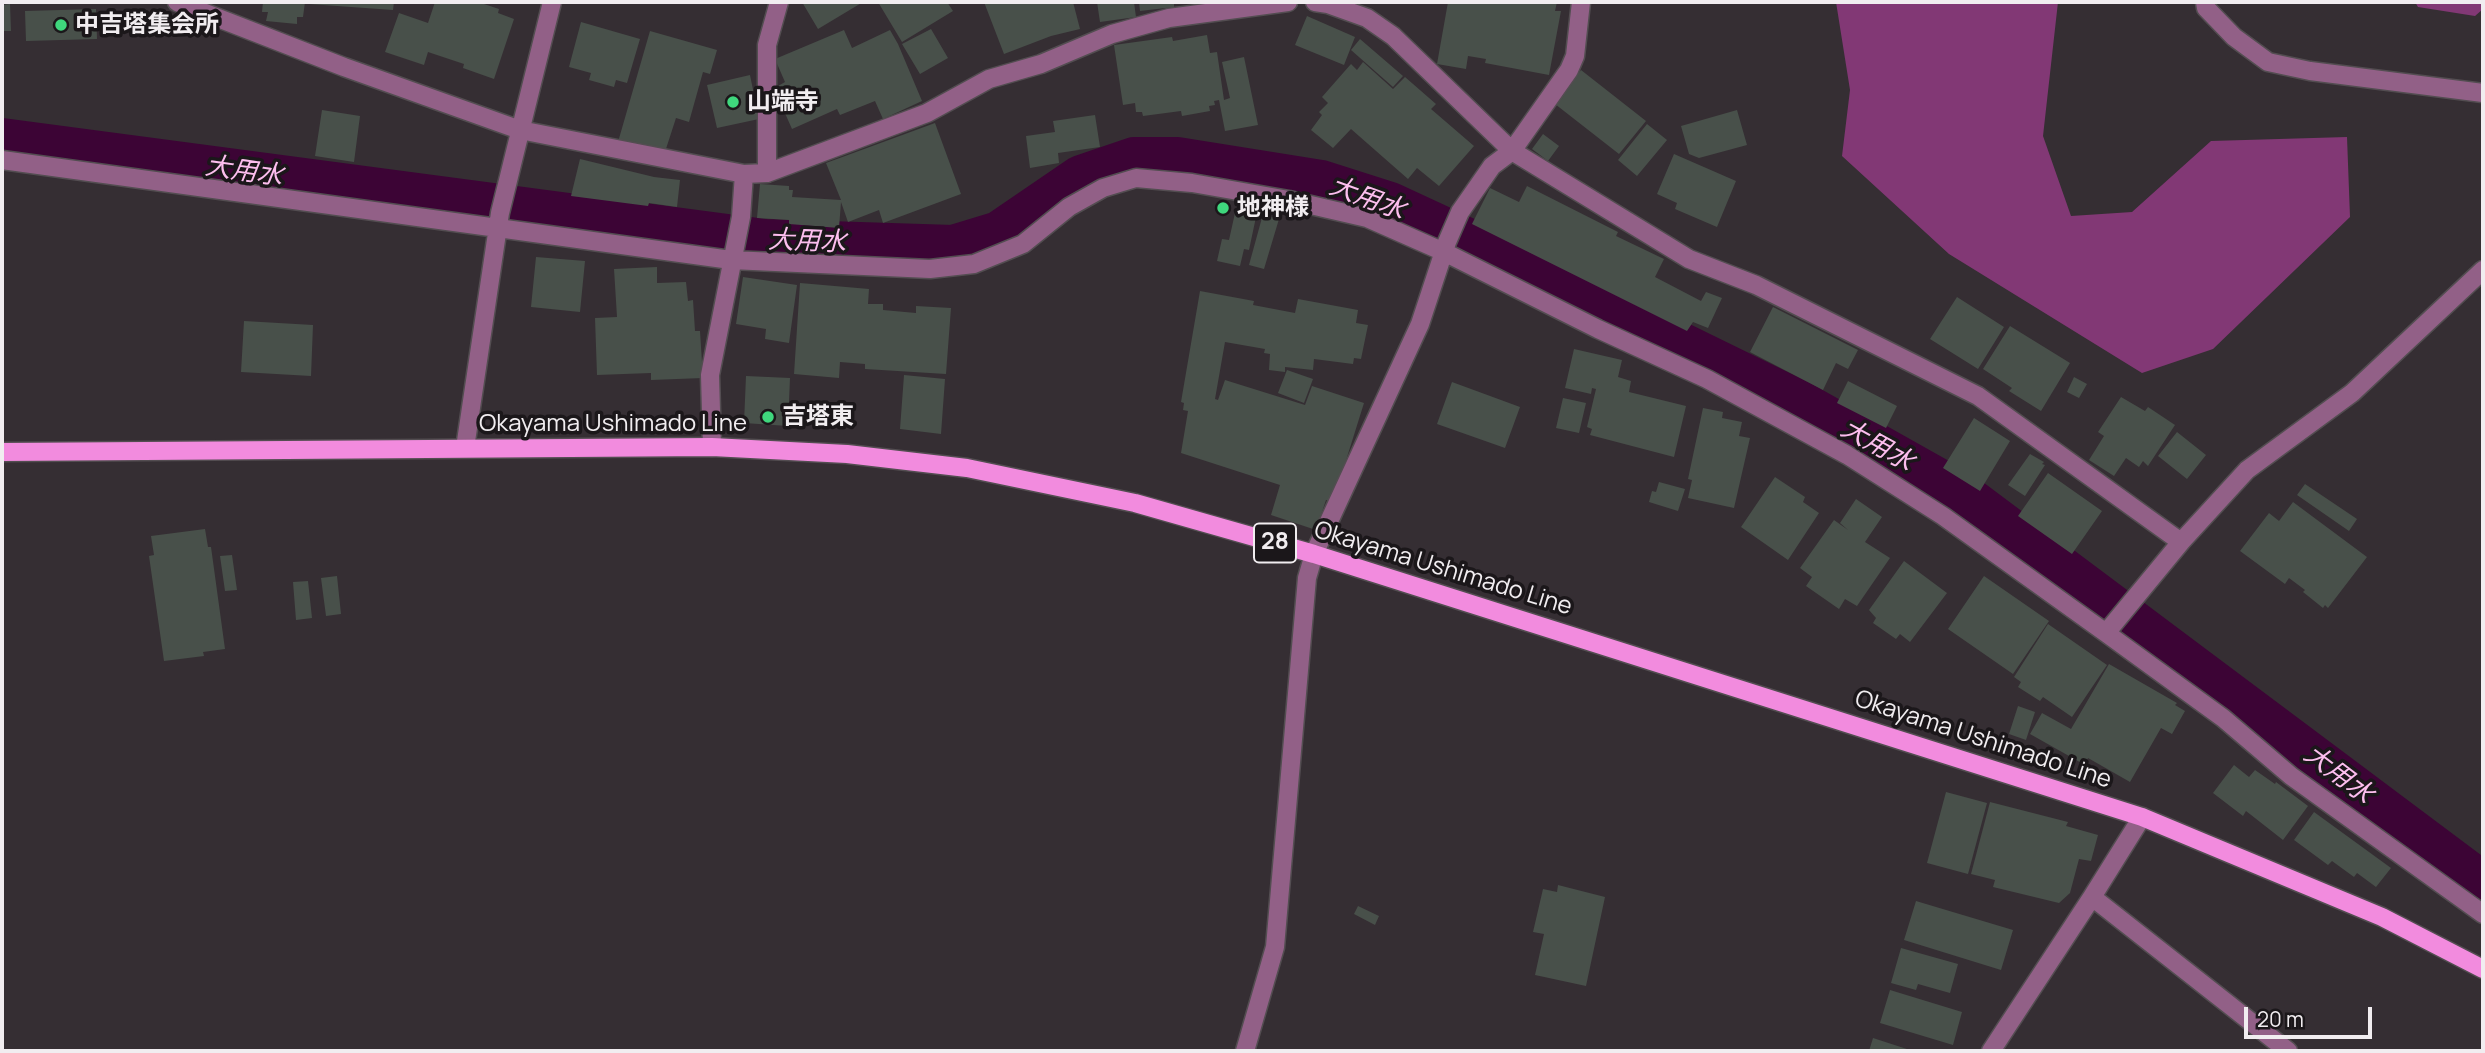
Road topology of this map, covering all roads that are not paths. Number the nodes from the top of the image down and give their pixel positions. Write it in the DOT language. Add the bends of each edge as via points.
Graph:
graph roads {
  1 [pos="177,2"];
  2 [pos="552,2"];
  3 [pos="779,2"];
  4 [pos="1288,2"];
  5 [pos="1315,2"];
  6 [pos="1581,2"];
  7 [pos="2205,2"];
  8 [pos="2483,93"];
  9 [pos="520,130"];
  10 [pos="1512,151"];
  11 [pos="2,160"];
  12 [pos="766,173"];
  13 [pos="744,174"];
  14 [pos="500,220"];
  15 [pos="1444,252"];
  16 [pos="732,255"];
  17 [pos="2483,270"];
  18 [pos="712,447"];
  19 [pos="465,448"];
  20 [pos="2,452"];
  21 [pos="2181,542"];
  22 [pos="1314,554"];
  23 [pos="2110,628"];
  24 [pos="2142,817"];
  25 [pos="2092,897"];
  26 [pos="2483,914"];
  27 [pos="2483,969"];
  28 [pos="1245,1051"];
  29 [pos="1991,1051"];
  30 [pos="2288,1051"];
  1 -- 9 [label="street"];
  2 -- 9 [label="street"];
  3 -- 12 [label="street" via="767,46"];
  4 -- 12 [label="street" via="1169,18 1112,34 1041,64 989,79 927,113"];
  5 -- 10 [label="street" via="1367,18 1393,36"];
  6 -- 10 [label="street" via="1570,69"];
  7 -- 8 [label="street" via="2234,37 2268,62"];
  9 -- 13 [label="street"];
  9 -- 14 [label="street"];
  10 -- 15 [label="street" via="1492,166 1460,212"];
  10 -- 21 [label="street" via="1689,259 1756,285 1978,396"];
  11 -- 14 [label="street"];
  12 -- 13 [label="street"];
  13 -- 16 [label="street"];
  14 -- 16 [label="street"];
  14 -- 19 [label="street"];
  15 -- 16 [label="street" via="1367,218 1192,183 1136,178 1103,188 1069,207 1023,244 974,264 930,269"];
  15 -- 22 [label="street" via="1420,324"];
  15 -- 23 [label="street" via="1707,379 1847,455"];
  16 -- 18 [label="street" via="710,375"];
  17 -- 21 [label="street" via="2352,393 2247,470"];
  18 -- 19 [label="main road, Okayama Ushimado Line / 28"];
  18 -- 22 [label="main road, Okayama Ushimado Line / 28" via="847,454 967,468 1135,503"];
  19 -- 20 [label="main road, Okayama Ushimado Line / 28"];
  21 -- 23 [label="street"];
  22 -- 24 [label="main road, Okayama Ushimado Line / 28"];
  22 -- 28 [label="street" via="1307,578 1275,947"];
  23 -- 26 [label="street" via="2291,776"];
  24 -- 25 [label="street"];
  24 -- 27 [label="main road, Okayama Ushimado Line / 28" via="2382,917"];
  25 -- 29 [label="street"];
  25 -- 30 [label="street"];
}
